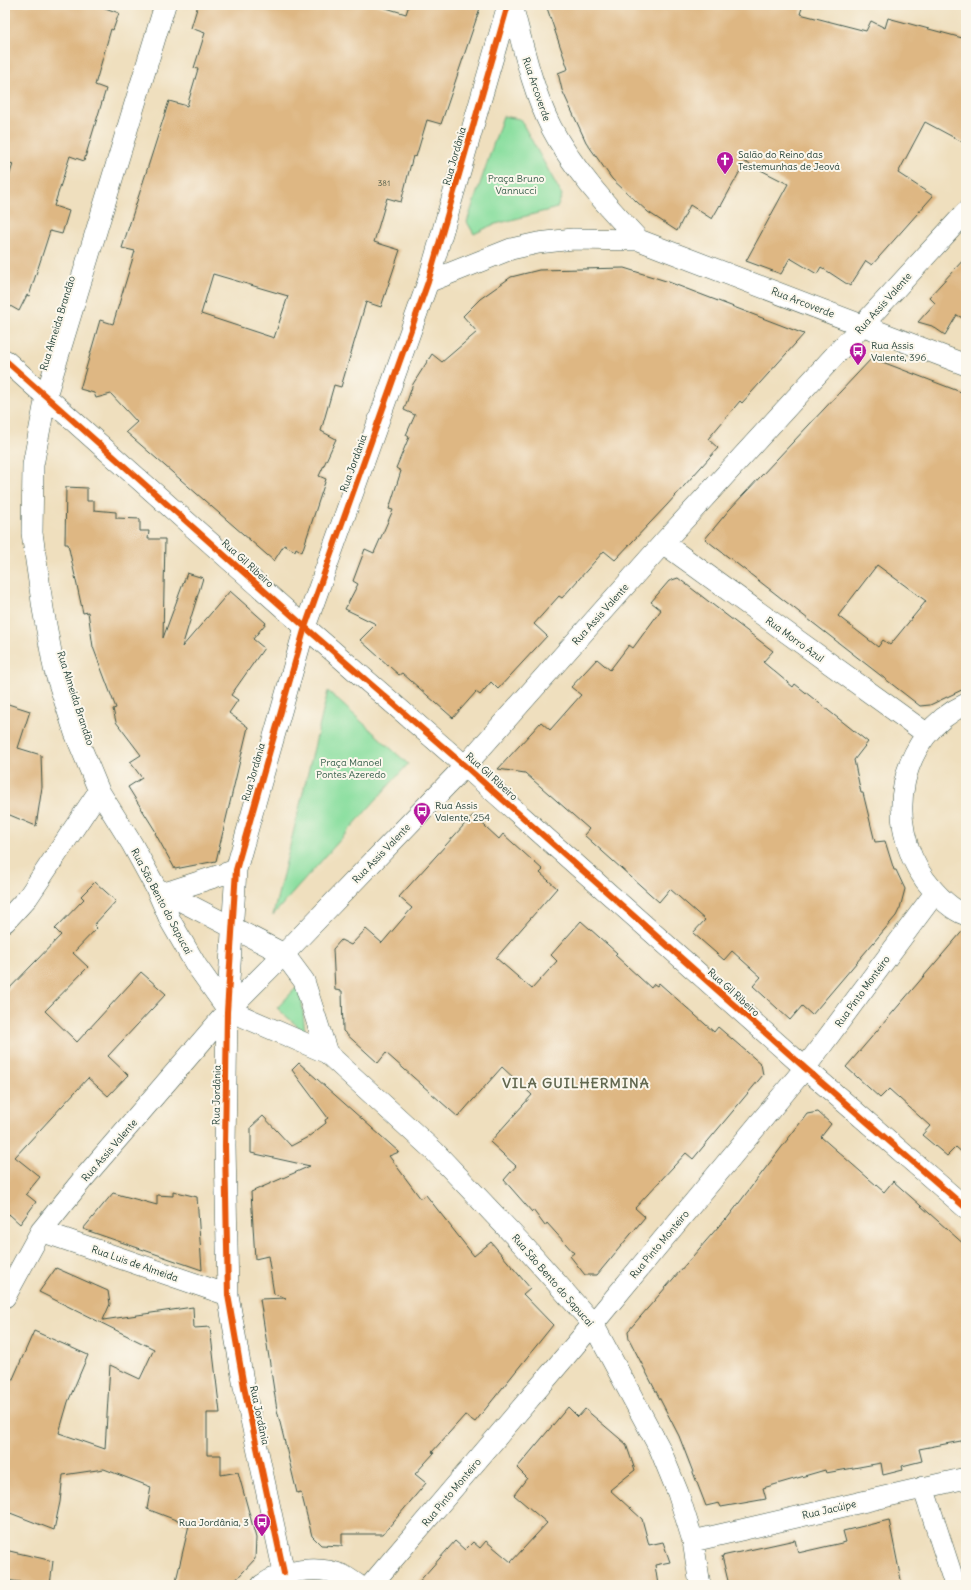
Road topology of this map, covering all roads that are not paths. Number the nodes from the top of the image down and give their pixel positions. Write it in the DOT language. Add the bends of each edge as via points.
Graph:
graph roads {
  1 [pos="165,5"];
  2 [pos="508,5"];
  3 [pos="512,5"];
  4 [pos="966,212"];
  5 [pos="639,240"];
  6 [pos="428,282"];
  7 [pos="863,325"];
  8 [pos="5,360"];
  9 [pos="966,365"];
  10 [pos="46,396"];
  11 [pos="664,543"];
  12 [pos="305,627"];
  13 [pos="966,704"];
  14 [pos="927,734"];
  15 [pos="465,766"];
  16 [pos="99,791"];
  17 [pos="236,870"];
  18 [pos="161,891"];
  19 [pos="935,893"];
  20 [pos="966,915"];
  21 [pos="5,922"];
  22 [pos="231,927"];
  23 [pos="284,954"];
  24 [pos="228,1011"];
  25 [pos="327,1053"];
  26 [pos="805,1068"];
  27 [pos="966,1208"];
  28 [pos="41,1231"];
  29 [pos="228,1295"];
  30 [pos="5,1297"];
  31 [pos="593,1324"];
  32 [pos="966,1478"];
  33 [pos="923,1487"];
  34 [pos="693,1541"];
  35 [pos="284,1574"];
  36 [pos="262,1585"];
  37 [pos="358,1585"];
  38 [pos="371,1585"];
  39 [pos="700,1585"];
  40 [pos="955,1585"];
  1 -- 10 [label="street, Rua Almeida Brandão"];
  2 -- 6 [label="street, Rua Jordânia"];
  3 -- 5 [label="street, Rua Arcoverde" via="539,101 551,128 603,202"];
  4 -- 7 [label="street, Rua Assis Valente"];
  5 -- 6 [label="street, Rua Arcoverde" via="573,238 538,243 511,249"];
  5 -- 7 [label="street, Rua Arcoverde"];
  6 -- 12 [label="street, Rua Jordânia"];
  7 -- 9 [label="street, Rua Arcoverde"];
  7 -- 11 [label="street, Rua Assis Valente"];
  8 -- 10 [label="street, Rua Gil Ribeiro"];
  10 -- 12 [label="street, Rua Gil Ribeiro"];
  10 -- 16 [label="street, Rua Almeida Brandão" via="33,465 32,534 54,668 75,733"];
  11 -- 14 [label="street, Rua Morro Azul"];
  11 -- 15 [label="street, Rua Assis Valente"];
  12 -- 15 [label="street, Rua Gil Ribeiro"];
  12 -- 17 [label="street, Rua Jordânia"];
  13 -- 14 [label="street" via="954,710"];
  14 -- 19 [label="street" via="909,763 901,797 903,832 914,865"];
  15 -- 23 [label="street, Rua Assis Valente"];
  15 -- 26 [label="street, Rua Gil Ribeiro"];
  16 -- 18 [label="street, Rua São Bento do Sapucaí"];
  16 -- 21 [label="street" via="28,897"];
  17 -- 18 [label="street"];
  17 -- 22 [label="street, Rua Jordânia"];
  18 -- 22 [label="street"];
  18 -- 24 [label="street, Rua São Bento do Sapucaí" via="171,922"];
  19 -- 20 [label="street"];
  19 -- 26 [label="street, Rua Pinto Monteiro"];
  22 -- 23 [label="street"];
  22 -- 24 [label="street, Rua Jordânia"];
  23 -- 24 [label="street, Rua Assis Valente"];
  23 -- 25 [label="street" via="304,981"];
  24 -- 25 [label="street"];
  24 -- 28 [label="street, Rua Assis Valente"];
  24 -- 29 [label="street, Rua Jordânia" via="225,1146"];
  25 -- 31 [label="street, Rua São Bento do Sapucaí" via="434,1151"];
  26 -- 27 [label="street, Rua Gil Ribeiro"];
  26 -- 31 [label="street, Rua Pinto Monteiro"];
  28 -- 29 [label="street, Rua Luis de Almeida"];
  28 -- 30 [label="street, Rua Assis Valente"];
  29 -- 35 [label="street, Rua Jordânia" via="244,1387"];
  31 -- 34 [label="street, Rua São Bento do Sapucaí" via="660,1449 678,1493"];
  31 -- 38 [label="street, Rua Pinto Monteiro"];
  32 -- 33 [label="street, Rua Jacúipe"];
  33 -- 34 [label="street, Rua Jacúipe"];
  33 -- 40 [label="street"];
  34 -- 39 [label="street, Rua São Bento do Sapucaí"];
  35 -- 36 [label="street"];
  35 -- 37 [label="street" via="314,1570 342,1575"];
}
